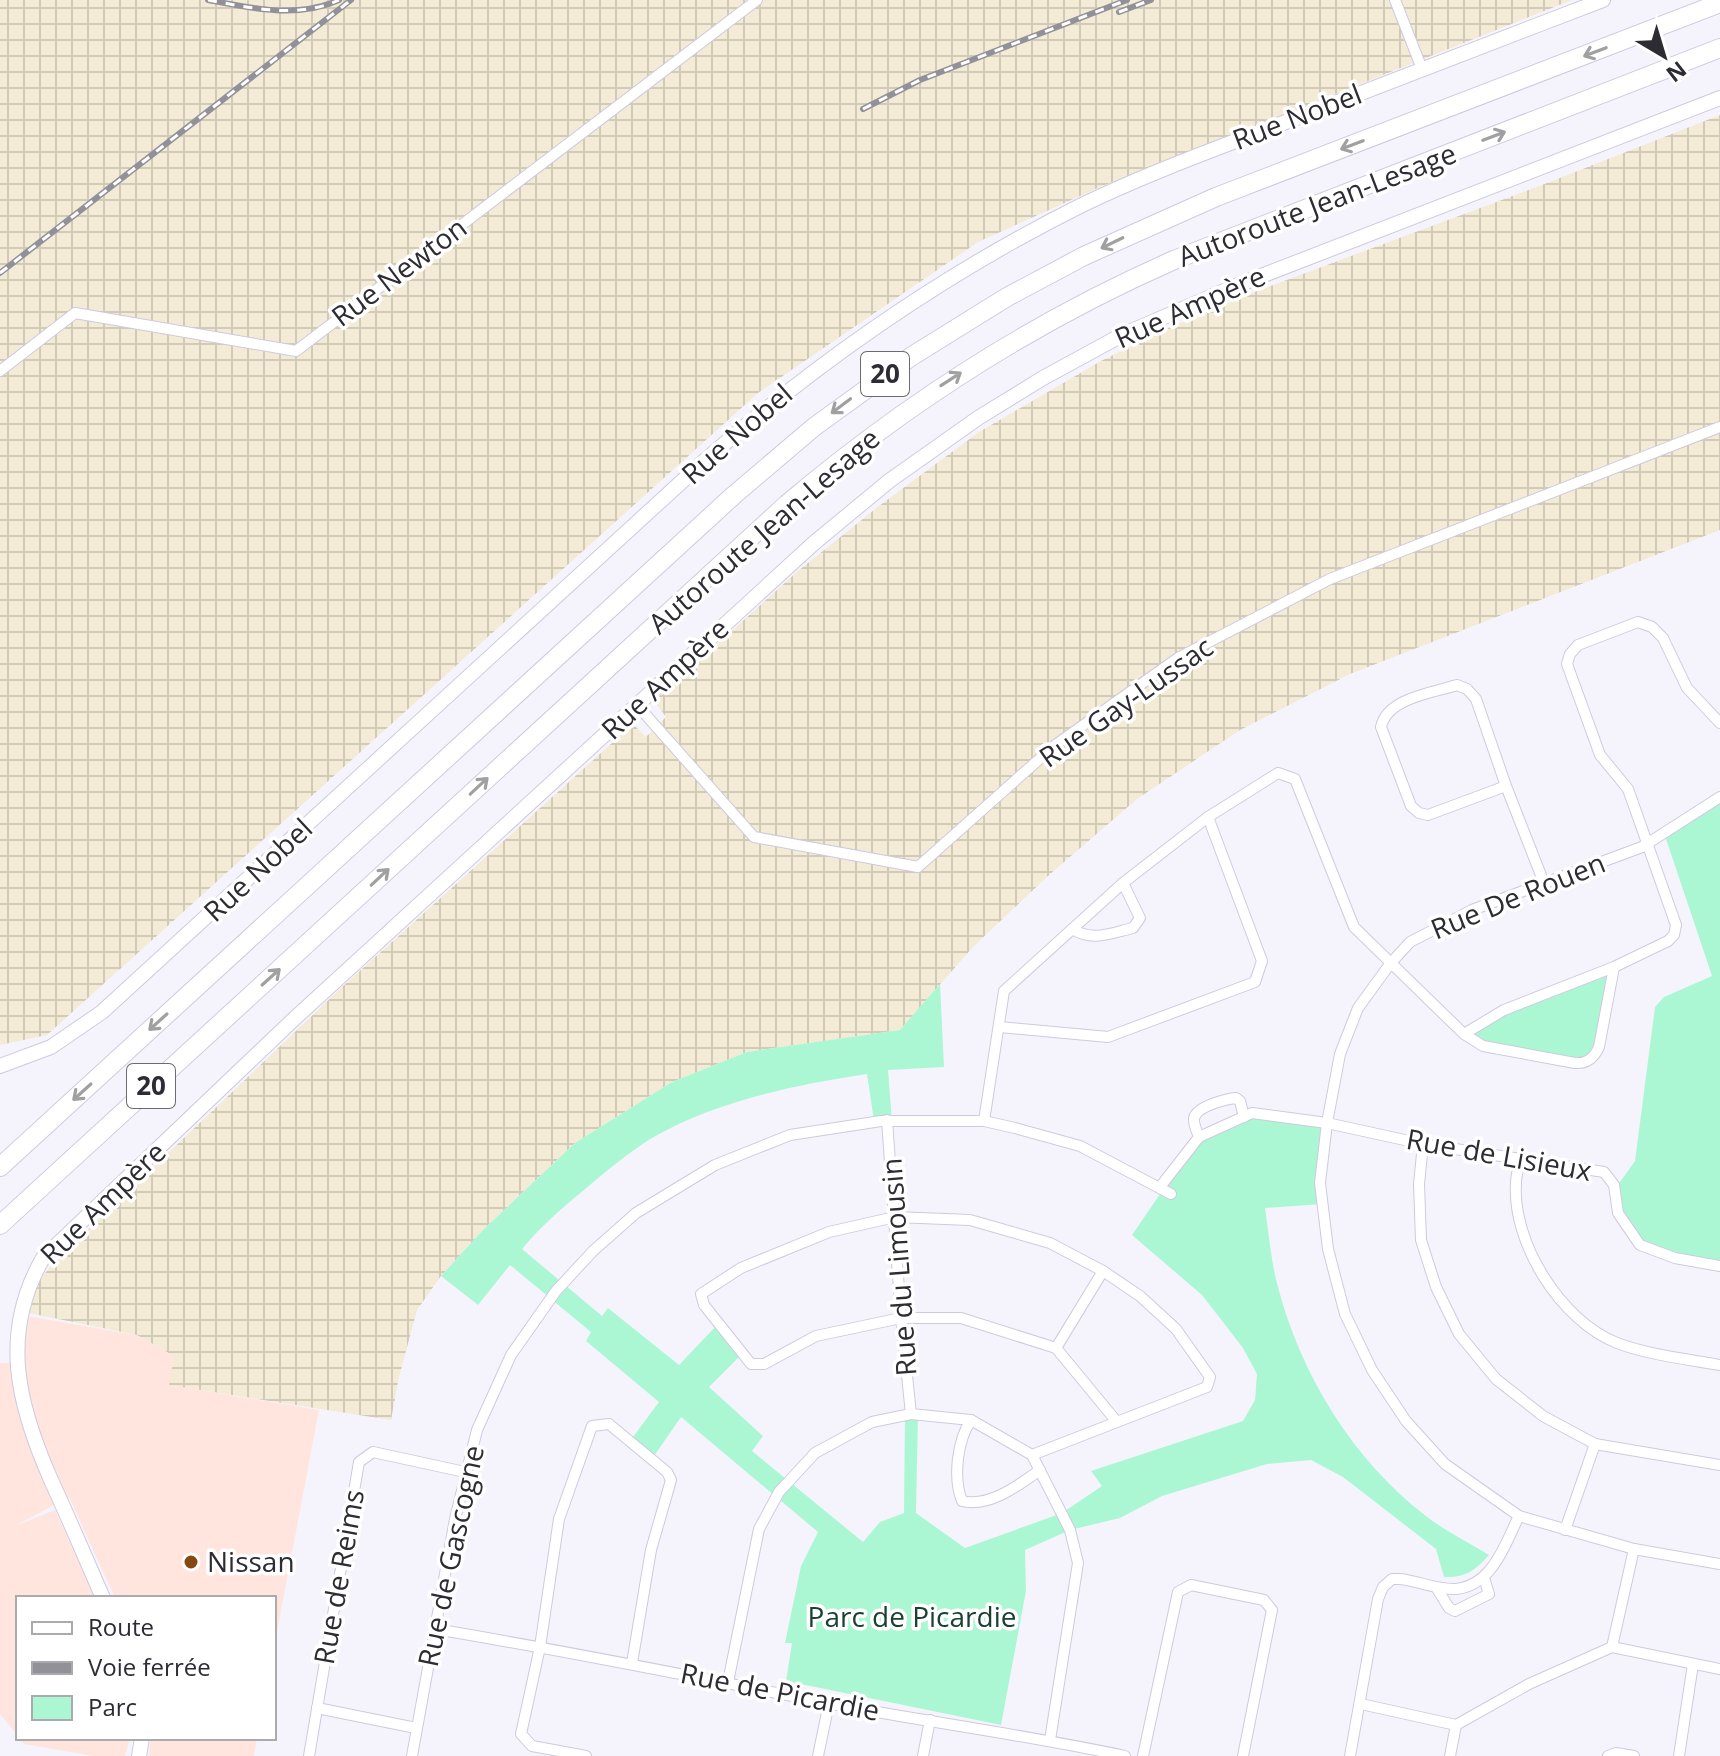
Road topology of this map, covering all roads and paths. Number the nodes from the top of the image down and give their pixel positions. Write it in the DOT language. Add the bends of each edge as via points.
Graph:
graph roads {
  1 [pos="757,0"];
  2 [pos="1395,0"];
  3 [pos="1603,0"];
  4 [pos="1720,3"];
  5 [pos="1720,48"];
  6 [pos="1422,69"];
  7 [pos="1720,98"];
  8 [pos="0,371"];
  9 [pos="1720,427"];
  10 [pos="637,705"];
  11 [pos="1720,723"];
  12 [pos="1506,786"];
  13 [pos="1720,797"];
  14 [pos="1208,817"];
  15 [pos="1646,844"];
  16 [pos="1123,883"];
  17 [pos="1544,883"];
  18 [pos="1072,929"];
  19 [pos="1390,964"];
  20 [pos="1614,967"];
  21 [pos="1000,1027"];
  22 [pos="1464,1034"];
  23 [pos="0,1066"];
  24 [pos="1244,1117"];
  25 [pos="887,1120"];
  26 [pos="984,1121"];
  27 [pos="48,1122"];
  28 [pos="1327,1123"];
  29 [pos="1199,1137"];
  30 [pos="1423,1144"];
  31 [pos="0,1159"];
  32 [pos="1520,1159"];
  33 [pos="63,1166"];
  34 [pos="0,1167"];
  35 [pos="1160,1187"];
  36 [pos="1171,1194"];
  37 [pos="895,1217"];
  38 [pos="0,1225"];
  39 [pos="0,1237"];
  40 [pos="1720,1266"];
  41 [pos="1103,1271"];
  42 [pos="901,1318"];
  43 [pos="1056,1348"];
  44 [pos="1720,1365"];
  45 [pos="911,1414"];
  46 [pos="971,1420"];
  47 [pos="1117,1422"];
  48 [pos="1595,1444"];
  49 [pos="1032,1455"];
  50 [pos="1720,1465"];
  51 [pos="1040,1470"];
  52 [pos="465,1472"];
  53 [pos="1519,1516"];
  54 [pos="1565,1530"];
  55 [pos="1634,1549"];
  56 [pos="1720,1564"];
  57 [pos="1484,1578"];
  58 [pos="1436,1587"];
  59 [pos="102,1596"];
  60 [pos="435,1629"];
  61 [pos="540,1647"];
  62 [pos="1612,1647"];
  63 [pos="632,1663"];
  64 [pos="1693,1664"];
  65 [pos="1720,1669"];
  66 [pos="728,1682"];
  67 [pos="829,1703"];
  68 [pos="1361,1704"];
  69 [pos="317,1708"];
  70 [pos="930,1720"];
  71 [pos="1456,1725"];
  72 [pos="416,1728"];
  73 [pos="1050,1740"];
  74 [pos="309,1756"];
  75 [pos="412,1756"];
  76 [pos="586,1756"];
  77 [pos="818,1756"];
  78 [pos="923,1756"];
  79 [pos="1125,1756"];
  80 [pos="1143,1756"];
  81 [pos="1243,1756"];
  82 [pos="1350,1756"];
  83 [pos="1450,1756"];
  84 [pos="1608,1756"];
  85 [pos="1634,1756"];
  86 [pos="1679,1756"];
  1 -- 8 [label="street, Rue Newton" via="296,351 75,313"];
  2 -- 6 [label="street"];
  3 -- 6 [label="street, Rue Nobel"];
  4 -- 27 [label="highway, Autoroute Jean-Lesage / 20, one-way" via="1155,223 1024,287 920,351 814,427 734,495"];
  33 -- 5 [label="highway, Autoroute Jean-Lesage / 20, one-way" via="770,520 934,390 1040,325 1164,264"];
  6 -- 23 [label="street, Rue Nobel" via="1090,201 973,264 854,340 701,464 109,1006 51,1047"];
  7 -- 10 [label="street, Rue Ampère" via="1209,296 1051,373 957,432 863,502"];
  9 -- 10 [label="street, Rue Gay-Lussac" via="1330,579 1178,658 1054,746 918,867 754,837"];
  10 -- 59 [label="street, Rue Ampère" via="274,1037 28,1278 10,1323 10,1377"];
  11 -- 15 [label="street" via="1687,688 1663,638 1652,627 1638,622 1578,645 1570,654 1567,664 1600,755 1628,789"];
  12 -- 12 [label="street" via="1428,815 1419,813 1411,806 1381,727 1383,716 1391,707 1457,685 1467,689 1476,699"];
  12 -- 17 [label="street"];
  13 -- 15 [label="street, Rue De Rouen"];
  14 -- 16 [label="street"];
  14 -- 19 [label="street" via="1278,773 1295,779 1354,927"];
  14 -- 21 [label="street" via="1262,961 1255,982 1108,1037"];
  15 -- 17 [label="street, Rue De Rouen"];
  15 -- 20 [label="street" via="1676,925 1674,935"];
  16 -- 18 [label="street"];
  16 -- 18 [label="street" via="1140,918 1133,928 1097,937"];
  17 -- 19 [label="street, Rue De Rouen" via="1472,910 1410,942"];
  18 -- 21 [label="street" via="1004,991"];
  19 -- 22 [label="street"];
  19 -- 28 [label="street, Rue De Rouen" via="1358,1008 1340,1054"];
  20 -- 22 [label="street" via="1504,1010"];
  20 -- 22 [label="street" via="1599,1047 1583,1064 1483,1046"];
  21 -- 26 [label="street"];
  24 -- 28 [label="street, Rue de Lisieux" via="1252,1113"];
  24 -- 29 [label="street"];
  24 -- 29 [label="street" via="1236,1098 1200,1110 1193,1121"];
  25 -- 26 [label="street, Rue de Gascogne"];
  25 -- 37 [label="street, Rue du Limousin"];
  25 -- 52 [label="street, Rue de Gascogne" via="790,1135 715,1165 636,1213 556,1291 511,1355 477,1430"];
  26 -- 35 [label="street, Rue de Gascogne" via="1080,1146"];
  27 -- 31 [label="highway"];
  27 -- 34 [label="highway, Autoroute Jean-Lesage / 20"];
  28 -- 30 [label="street, Rue de Lisieux"];
  28 -- 53 [label="street, Rue De Rouen" via="1320,1183 1328,1249 1345,1314 1365,1356 1406,1421 1445,1464"];
  29 -- 35 [label="street"];
  30 -- 32 [label="street, Rue de Lisieux"];
  30 -- 48 [label="street" via="1421,1240 1459,1334 1496,1379 1543,1416"];
  32 -- 40 [label="street, Rue de Lisieux" via="1604,1172 1614,1185 1618,1213 1640,1245"];
  32 -- 44 [label="street" via="1515,1185 1522,1231 1543,1278 1577,1317 1615,1342"];
  33 -- 38 [label="highway, Autoroute Jean-Lesage / 20"];
  33 -- 39 [label="highway"];
  35 -- 36 [label="street, Rue de Gascogne"];
  37 -- 41 [label="street" via="970,1220 1050,1243"];
  37 -- 42 [label="street, Rue du Limousin"];
  37 -- 42 [label="street" via="829,1232 741,1268 701,1294 751,1364 764,1364 816,1336"];
  41 -- 43 [label="street"];
  41 -- 47 [label="street" via="1176,1329 1210,1377 1207,1387"];
  42 -- 43 [label="street" via="961,1318"];
  42 -- 45 [label="street, Rue du Limousin"];
  43 -- 47 [label="street"];
  45 -- 46 [label="street"];
  45 -- 66 [label="street" via="872,1422 815,1453 775,1497 759,1529"];
  46 -- 49 [label="street"];
  46 -- 51 [label="street" via="963,1433 958,1473 962,1501 987,1500"];
  47 -- 49 [label="street"];
  48 -- 50 [label="street"];
  48 -- 54 [label="street"];
  49 -- 51 [label="street"];
  51 -- 73 [label="street" via="1068,1526 1078,1563"];
  52 -- 60 [label="street, Rue de Gascogne"];
  52 -- 69 [label="street, Rue de Reims" via="373,1452 359,1462"];
  53 -- 54 [label="street, Rue De Rouen"];
  53 -- 57 [label="street"];
  54 -- 55 [label="street, Rue De Rouen"];
  55 -- 56 [label="street, Rue De Rouen"];
  55 -- 62 [label="street"];
  57 -- 58 [label="street" via="1456,1589"];
  57 -- 58 [label="street" via="1489,1594 1455,1611"];
  58 -- 68 [label="street" via="1400,1579 1383,1587"];
  60 -- 61 [label="street, Rue de Picardie"];
  60 -- 72 [label="street, Rue de Gascogne"];
  61 -- 63 [label="street, Rue de Picardie"];
  61 -- 63 [label="street" via="559,1519 592,1426 609,1424 671,1480 651,1550"];
  61 -- 76 [label="street" via="521,1734 532,1746"];
  62 -- 64 [label="street"];
  62 -- 71 [label="street" via="1529,1684"];
  63 -- 66 [label="street, Rue de Picardie"];
  64 -- 65 [label="street"];
  64 -- 86 [label="street"];
  66 -- 67 [label="street, Rue de Picardie"];
  67 -- 70 [label="street, Rue de Picardie"];
  67 -- 77 [label="street"];
  68 -- 71 [label="street"];
  68 -- 82 [label="street"];
  69 -- 72 [label="street"];
  69 -- 74 [label="street, Rue de Reims"];
  70 -- 73 [label="street, Rue de Picardie"];
  70 -- 78 [label="street"];
  71 -- 83 [label="street"];
  72 -- 75 [label="street, Rue de Gascogne"];
  73 -- 79 [label="street, Rue de Picardie"];
  80 -- 81 [label="street" via="1178,1592 1191,1585 1264,1600 1272,1610"];
  84 -- 85 [label="street"];
}
